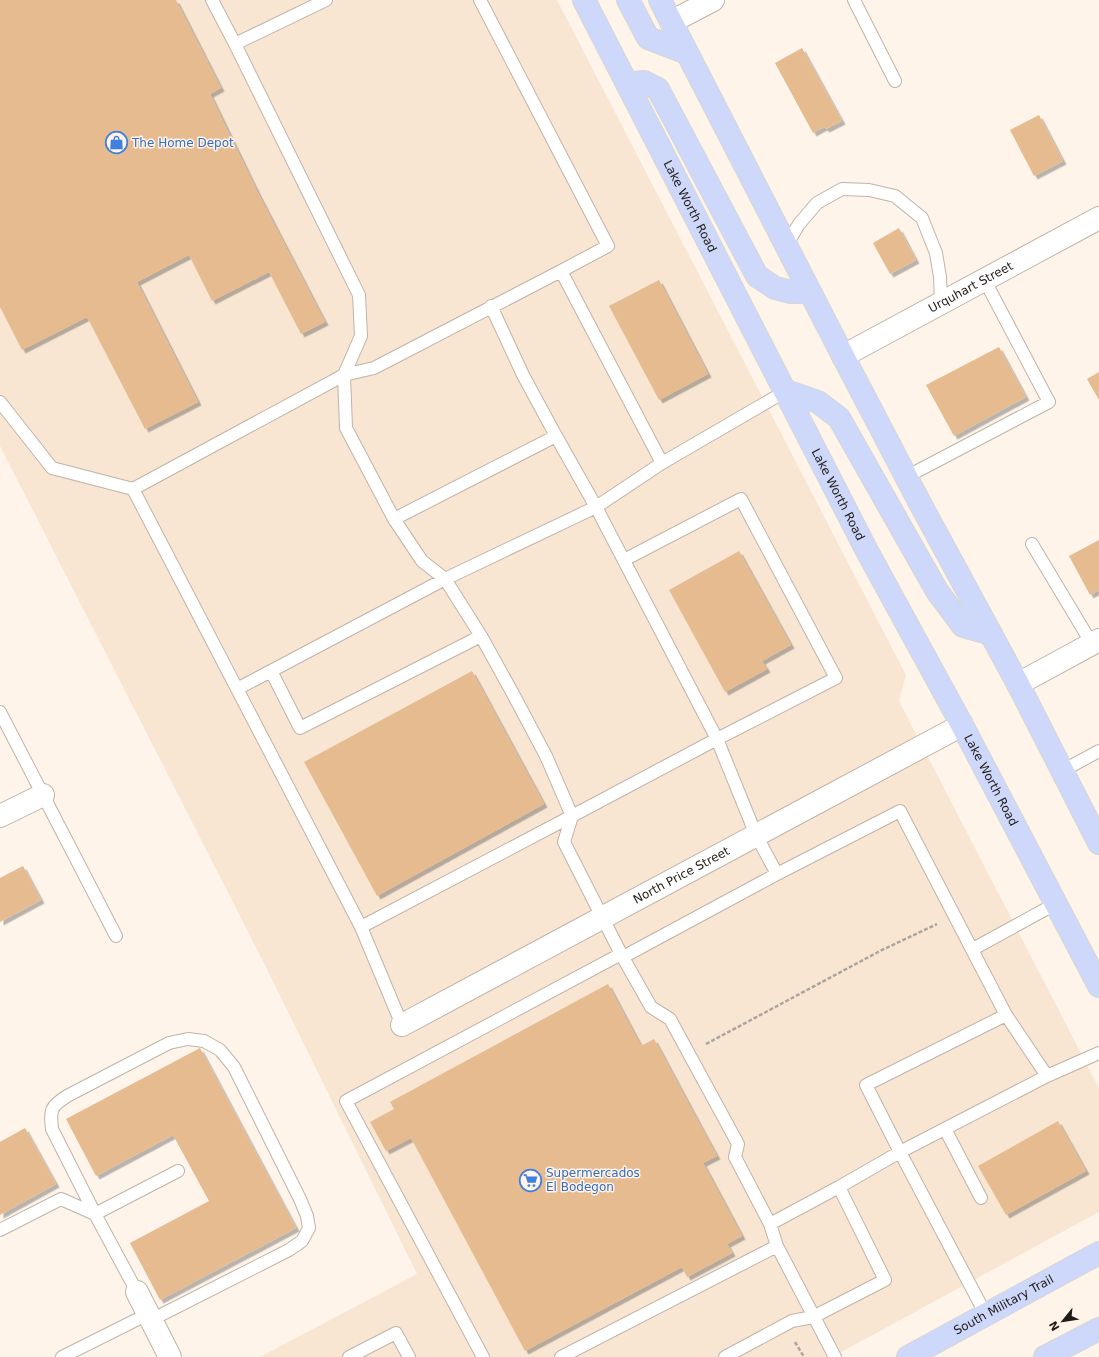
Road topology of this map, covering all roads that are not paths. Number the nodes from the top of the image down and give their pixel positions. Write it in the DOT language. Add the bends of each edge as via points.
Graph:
graph roads {
  1 [pos="212,0"];
  2 [pos="326,0"];
  3 [pos="480,0"];
  4 [pos="584,0"];
  5 [pos="628,0"];
  6 [pos="660,0"];
  7 [pos="713,0"];
  8 [pos="854,0"];
  9 [pos="671,22"];
  10 [pos="234,44"];
  11 [pos="687,53"];
  12 [pos="895,81"];
  13 [pos="628,84"];
  14 [pos="1099,218"];
  15 [pos="786,246"];
  16 [pos="561,271"];
  17 [pos="984,279"];
  18 [pos="810,292"];
  19 [pos="941,302"];
  20 [pos="491,306"];
  21 [pos="842,356"];
  22 [pos="344,375"];
  23 [pos="786,391"];
  24 [pos="0,402"];
  25 [pos="556,436"];
  26 [pos="662,463"];
  27 [pos="906,476"];
  28 [pos="133,489"];
  29 [pos="596,507"];
  30 [pos="394,519"];
  31 [pos="1032,544"];
  32 [pos="624,560"];
  33 [pos="445,580"];
  34 [pos="991,634"];
  35 [pos="481,636"];
  36 [pos="1095,642"];
  37 [pos="271,672"];
  38 [pos="1018,684"];
  39 [pos="237,689"];
  40 [pos="0,712"];
  41 [pos="962,725"];
  42 [pos="717,739"];
  43 [pos="1099,751"];
  44 [pos="1062,771"];
  45 [pos="43,795"];
  46 [pos="0,816"];
  47 [pos="572,816"];
  48 [pos="756,835"];
  49 [pos="1099,843"];
  50 [pos="777,874"];
  51 [pos="1056,904"];
  52 [pos="603,918"];
  53 [pos="361,927"];
  54 [pos="116,936"];
  55 [pos="973,949"];
  56 [pos="622,956"];
  57 [pos="1099,986"];
  58 [pos="1006,1015"];
  59 [pos="402,1025"];
  60 [pos="1099,1053"];
  61 [pos="1047,1076"];
  62 [pos="945,1129"];
  63 [pos="900,1152"];
  64 [pos="178,1171"];
  65 [pos="839,1187"];
  66 [pos="981,1198"];
  67 [pos="95,1214"];
  68 [pos="770,1224"];
  69 [pos="0,1230"];
  70 [pos="777,1246"];
  71 [pos="1099,1253"];
  72 [pos="136,1292"];
  73 [pos="986,1315"];
  74 [pos="149,1317"];
  75 [pos="813,1317"];
  76 [pos="1099,1329"];
  77 [pos="62,1357"];
  78 [pos="170,1357"];
  79 [pos="348,1357"];
  80 [pos="409,1357"];
  81 [pos="483,1357"];
  82 [pos="561,1357"];
  83 [pos="725,1357"];
  84 [pos="835,1357"];
  85 [pos="908,1357"];
  86 [pos="1045,1357"];
  1 -- 10 [label="lane"];
  2 -- 10 [label="lane"];
  3 -- 16 [label="lane" via="608,246"];
  4 -- 13 [label="main road, Lake Worth Road"];
  5 -- 11 [label="main road" via="648,38"];
  6 -- 9 [label="main road"];
  7 -- 9 [label="street"];
  8 -- 12 [label="lane"];
  9 -- 11 [label="main road"];
  10 -- 22 [label="lane" via="359,294 361,336"];
  11 -- 15 [label="main road"];
  13 -- 18 [label="main road" via="644,82 658,89 757,276 775,288 791,292"];
  13 -- 23 [label="main road, Lake Worth Road"];
  14 -- 17 [label="street, Urquhart Street"];
  15 -- 18 [label="main road"];
  15 -- 19 [label="lane" via="798,224 817,203 842,189 869,190 896,196 922,218 936,253"];
  16 -- 20 [label="lane"];
  16 -- 26 [label="lane"];
  17 -- 19 [label="street, Urquhart Street"];
  17 -- 27 [label="lane" via="1049,402"];
  18 -- 21 [label="main road"];
  19 -- 21 [label="street, Urquhart Street"];
  20 -- 22 [label="lane" via="374,368"];
  20 -- 25 [label="lane" via="523,375"];
  21 -- 27 [label="main road"];
  22 -- 28 [label="lane"];
  22 -- 30 [label="lane" via="346,428"];
  23 -- 26 [label="lane"];
  23 -- 34 [label="main road" via="818,402 839,418 937,590 963,626"];
  23 -- 41 [label="main road, Lake Worth Road" via="867,551"];
  24 -- 28 [label="lane" via="52,468"];
  25 -- 29 [label="lane"];
  25 -- 30 [label="lane"];
  26 -- 29 [label="lane"];
  27 -- 34 [label="main road"];
  28 -- 39 [label="lane"];
  29 -- 32 [label="lane"];
  29 -- 33 [label="lane"];
  30 -- 33 [label="lane" via="422,560"];
  31 -- 36 [label="lane"];
  32 -- 42 [label="lane"];
  32 -- 42 [label="lane" via="741,499 836,678"];
  33 -- 35 [label="lane"];
  33 -- 37 [label="lane"];
  34 -- 38 [label="main road"];
  35 -- 37 [label="lane" via="300,728"];
  35 -- 47 [label="lane" via="546,756"];
  36 -- 38 [label="street"];
  37 -- 39 [label="lane"];
  38 -- 44 [label="main road"];
  39 -- 53 [label="lane"];
  40 -- 45 [label="lane"];
  41 -- 48 [label="street, North Price Street"];
  41 -- 51 [label="main road, Lake Worth Road"];
  42 -- 47 [label="lane"];
  42 -- 48 [label="lane"];
  43 -- 44 [label="lane"];
  44 -- 49 [label="main road"];
  45 -- 46 [label="street"];
  45 -- 54 [label="lane"];
  47 -- 52 [label="lane" via="564,842"];
  47 -- 53 [label="lane"];
  48 -- 50 [label="lane"];
  48 -- 52 [label="street, North Price Street"];
  50 -- 55 [label="lane" via="900,811"];
  50 -- 56 [label="lane"];
  51 -- 55 [label="lane"];
  51 -- 57 [label="main road, Lake Worth Road"];
  52 -- 56 [label="lane"];
  52 -- 59 [label="street, North Price Street"];
  53 -- 59 [label="lane"];
  55 -- 58 [label="lane"];
  56 -- 68 [label="lane" via="651,1007 670,1019 689,1053 738,1144 735,1157"];
  56 -- 81 [label="lane" via="346,1101"];
  58 -- 61 [label="lane"];
  58 -- 63 [label="lane" via="866,1085"];
  60 -- 61 [label="lane"];
  61 -- 62 [label="lane"];
  62 -- 63 [label="lane"];
  62 -- 66 [label="lane"];
  63 -- 65 [label="lane"];
  63 -- 73 [label="lane"];
  64 -- 67 [label="lane"];
  65 -- 68 [label="lane"];
  65 -- 75 [label="lane" via="885,1280"];
  67 -- 69 [label="lane" via="61,1199"];
  67 -- 72 [label="lane"];
  67 -- 74 [label="lane" via="52,1129 50,1114 55,1104 169,1043 188,1039 204,1041 220,1050 234,1067 297,1192 309,1228 302,1241 289,1250"];
  68 -- 70 [label="lane"];
  70 -- 75 [label="lane"];
  70 -- 82 [label="lane"];
  71 -- 73 [label="main road, South Military Trail"];
  72 -- 74 [label="street"];
  73 -- 85 [label="main road, South Military Trail"];
  74 -- 77 [label="lane" via="104,1335"];
  74 -- 78 [label="street"];
  75 -- 83 [label="lane" via="792,1321"];
  75 -- 84 [label="lane"];
  76 -- 86 [label="main road"];
  79 -- 80 [label="lane" via="396,1333"];
}
